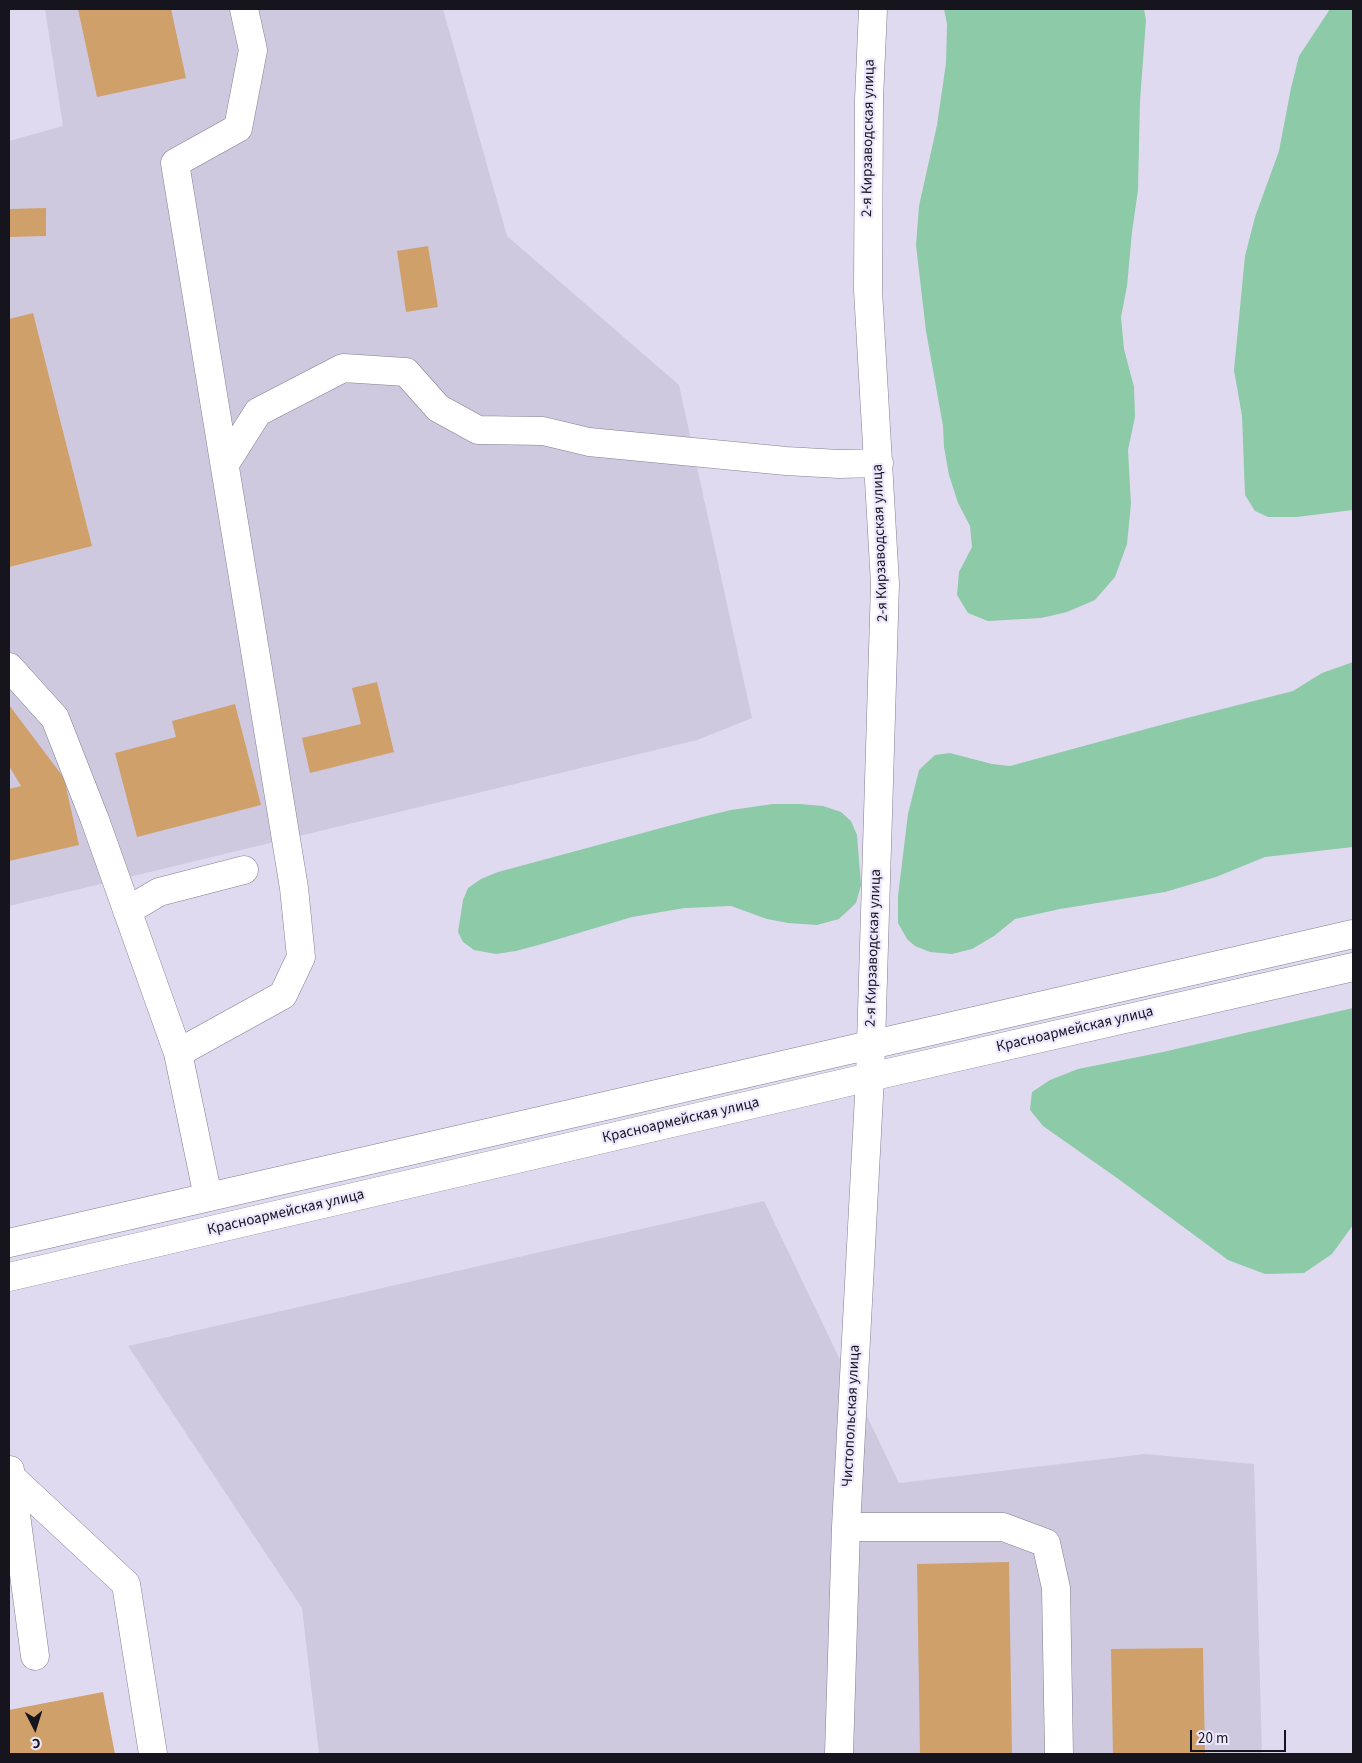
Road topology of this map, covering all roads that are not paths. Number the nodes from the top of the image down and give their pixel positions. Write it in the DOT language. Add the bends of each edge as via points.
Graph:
graph roads {
  1 [pos="244,9"];
  2 [pos="873,9"];
  3 [pos="879,463"];
  4 [pos="225,464"];
  5 [pos="9,667"];
  6 [pos="244,870"];
  7 [pos="127,911"];
  8 [pos="1353,934"];
  9 [pos="1353,967"];
  10 [pos="871,1044"];
  11 [pos="178,1053"];
  12 [pos="870,1077"];
  13 [pos="208,1197"];
  14 [pos="9,1243"];
  15 [pos="9,1277"];
  16 [pos="10,1468"];
  17 [pos="846,1527"];
  18 [pos="35,1656"];
  19 [pos="153,1754"];
  20 [pos="839,1754"];
  21 [pos="1059,1754"];
  1 -- 4 [label="main road" via="253,50 238,128 176,163"];
  2 -- 3 [label="main road, 2-я Кирзаводская улица" via="868,280"];
  3 -- 4 [label="main road" via="786,462 589,442 543,431 478,430 438,408 406,372 344,368 258,412"];
  3 -- 10 [label="main road, 2-я Кирзаводская улица" via="885,584"];
  4 -- 11 [label="main road" via="294,888 302,957 283,995"];
  5 -- 7 [label="main road" via="55,718"];
  6 -- 7 [label="main road" via="159,892"];
  7 -- 11 [label="main road"];
  8 -- 10 [label="main road"];
  9 -- 12 [label="main road, Красноармейская улица"];
  10 -- 12 [label="main road, 2-я Кирзаводская улица"];
  10 -- 13 [label="main road"];
  11 -- 13 [label="main road"];
  12 -- 15 [label="main road, Красноармейская улица"];
  12 -- 17 [label="main road, Чистопольская улица"];
  13 -- 14 [label="main road"];
  16 -- 18 [label="main road"];
  16 -- 19 [label="main road" via="126,1584"];
  17 -- 20 [label="main road, Чистопольская улица"];
  17 -- 21 [label="main road" via="1003,1527 1046,1543 1056,1588"];
}
